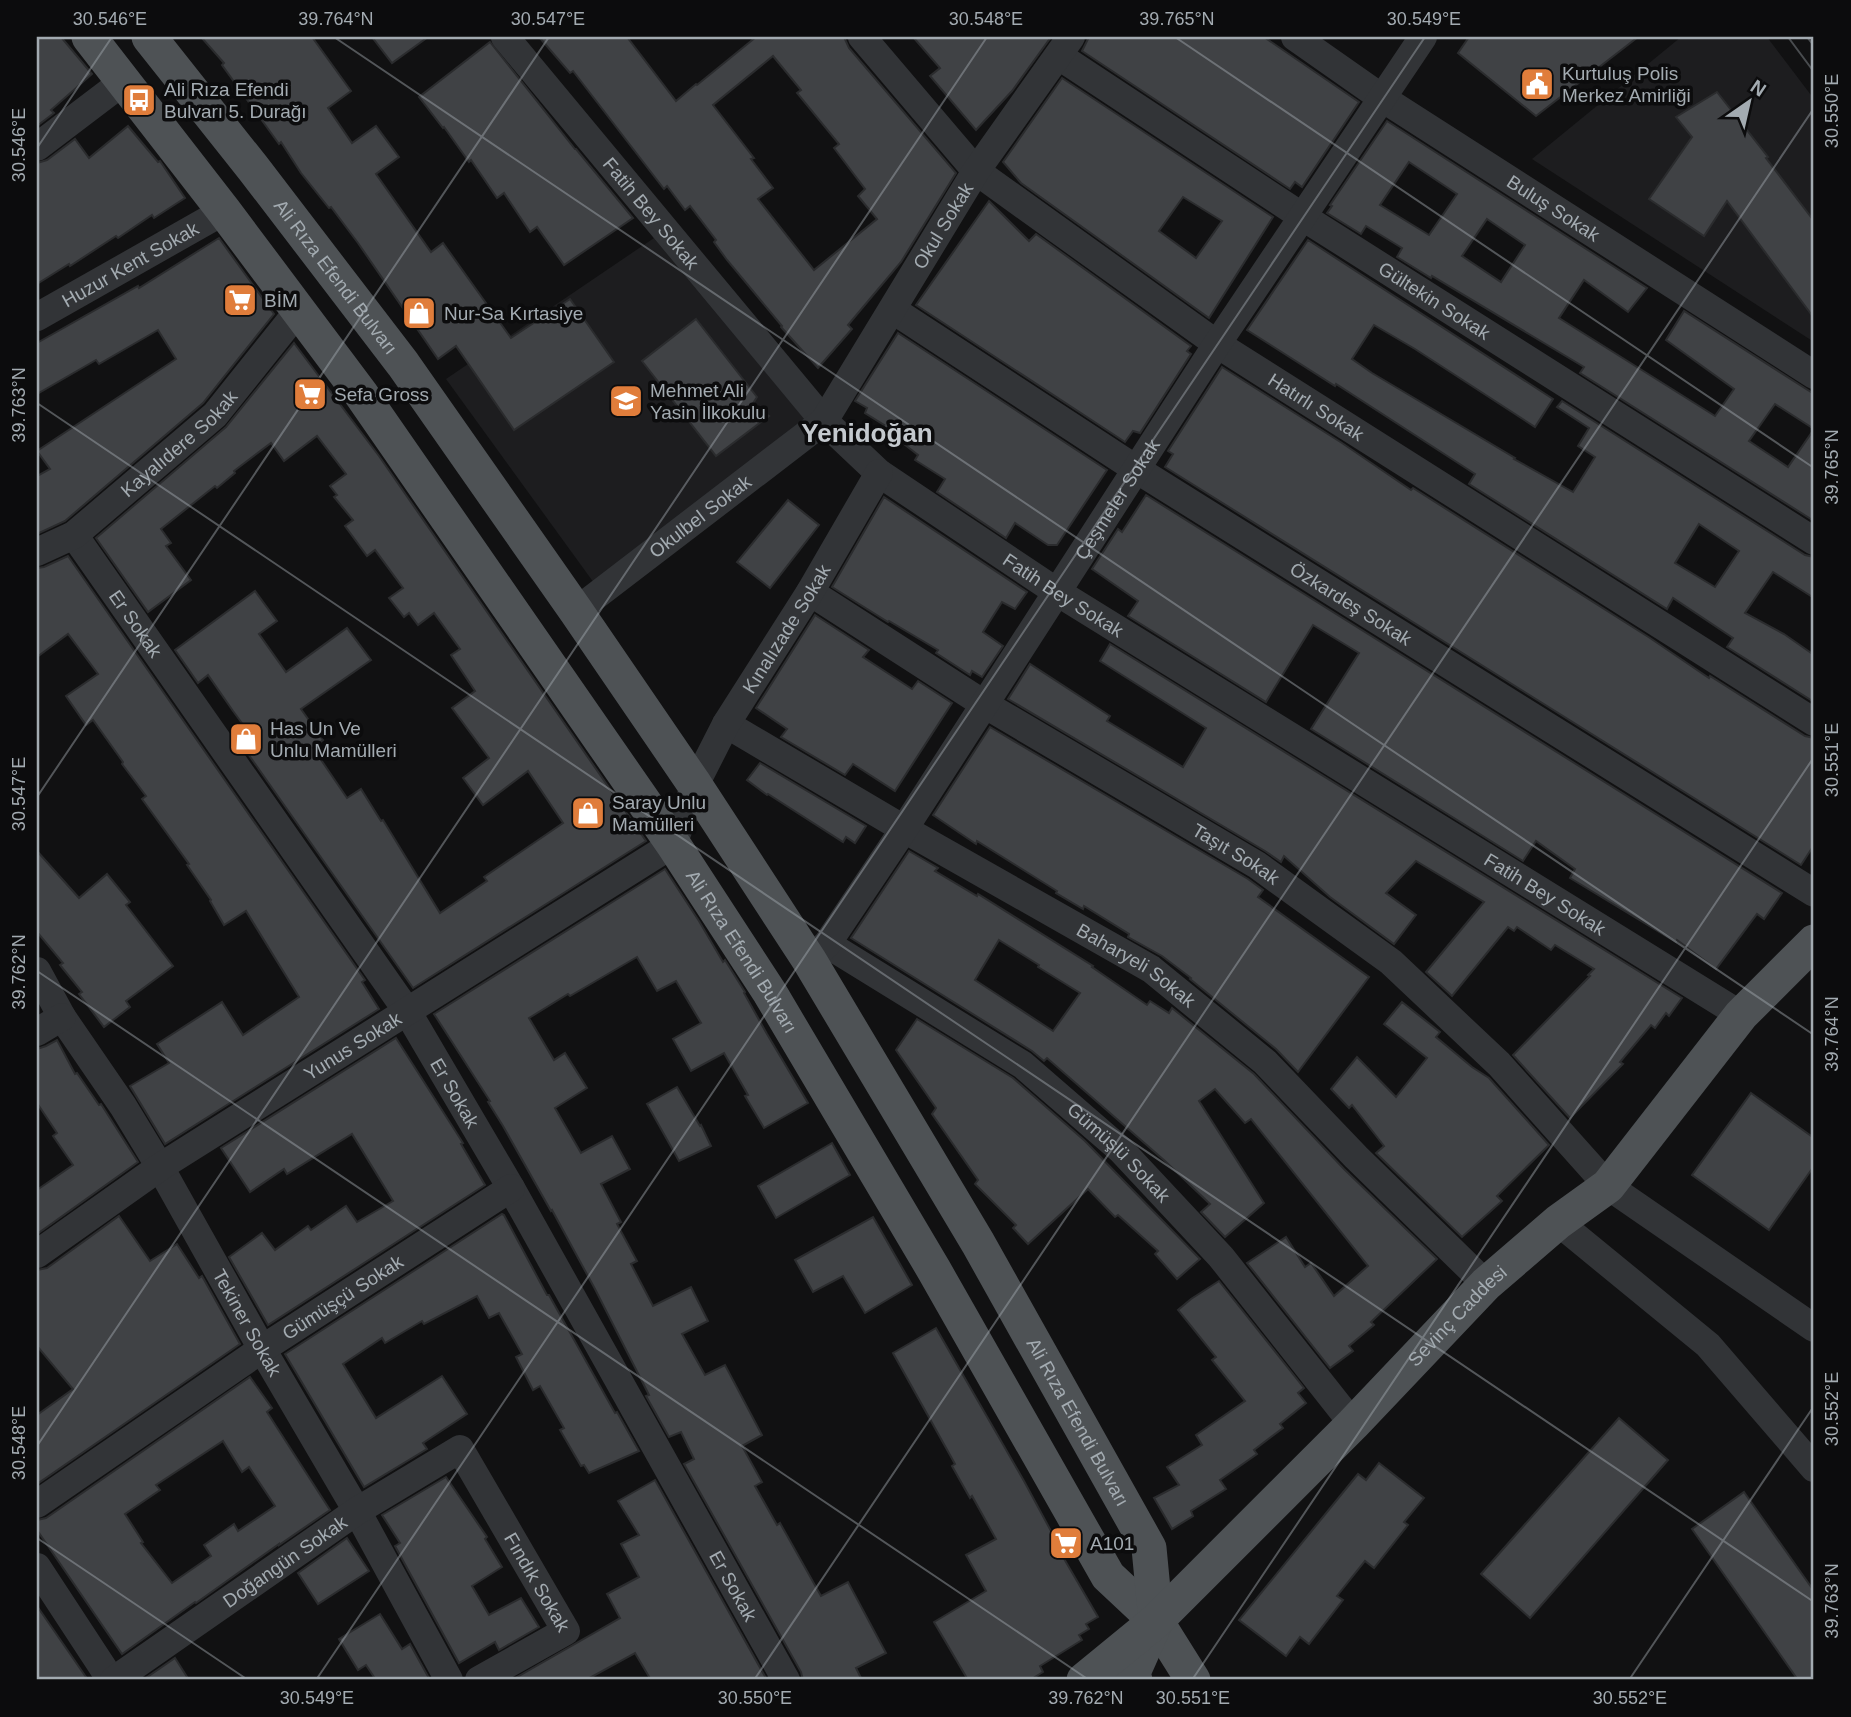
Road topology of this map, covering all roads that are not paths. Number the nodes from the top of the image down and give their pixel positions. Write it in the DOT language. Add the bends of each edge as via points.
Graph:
graph roads {
  1 [pos="89,37"];
  2 [pos="149,37"];
  3 [pos="505,37"];
  4 [pos="862,37"];
  5 [pos="1295,37"];
  6 [pos="1423,37"];
  7 [pos="1065,46"];
  8 [pos="124,81"];
  9 [pos="1382,98"];
  10 [pos="37,147"];
  11 [pos="976,172"];
  12 [pos="224,211"];
  13 [pos="1303,217"];
  14 [pos="299,310"];
  15 [pos="893,310"];
  16 [pos="37,317"];
  17 [pos="1217,344"];
  18 [pos="1814,375"];
  19 [pos="824,421"];
  20 [pos="1136,469"];
  21 [pos="879,473"];
  22 [pos="74,535"];
  23 [pos="1814,541"];
  24 [pos="37,552"];
  25 [pos="810,592"];
  26 [pos="1057,593"];
  27 [pos="576,611"];
  28 [pos="984,704"];
  29 [pos="1814,722"];
  30 [pos="726,724"];
  31 [pos="695,785"];
  32 [pos="904,829"];
  33 [pos="673,844"];
  34 [pos="1814,893"];
  35 [pos="1814,942"];
  36 [pos="818,952"];
  37 [pos="37,971"];
  38 [pos="407,1011"];
  39 [pos="1741,1015"];
  40 [pos="62,1017"];
  41 [pos="37,1032"];
  42 [pos="160,1167"];
  43 [pos="1608,1186"];
  44 [pos="512,1188"];
  45 [pos="1558,1222"];
  46 [pos="37,1254"];
  47 [pos="1486,1284"];
  48 [pos="1814,1328"];
  49 [pos="262,1349"];
  50 [pos="1353,1424"];
  51 [pos="460,1449"];
  52 [pos="1814,1468"];
  53 [pos="37,1504"];
  54 [pos="357,1511"];
  55 [pos="37,1567"];
  56 [pos="1156,1621"];
  57 [pos="112,1680"];
  58 [pos="449,1680"];
  59 [pos="479,1680"];
  60 [pos="786,1680"];
  61 [pos="1084,1680"];
  62 [pos="1135,1680"];
  63 [pos="1194,1680"];
  1 -- 8 [label="main road, Ali Rıza Efendi Bulvarı"];
  2 -- 27 [label="main road, Ali Rıza Efendi Bulvarı" via="403,364"];
  3 -- 19 [label="street, Fatih Bey Sokak"];
  4 -- 11 [label="street, Hatırlı Sokak"];
  5 -- 9 [label="street, Buluş Sokak"];
  6 -- 9 [label="street, Çeşmeler Sokak"];
  7 -- 11 [label="street, Okul Sokak"];
  7 -- 13 [label="street, Gültekin Sokak"];
  8 -- 10 [label="street"];
  8 -- 12 [label="main road, Ali Rıza Efendi Bulvarı"];
  9 -- 13 [label="street, Çeşmeler Sokak"];
  9 -- 18 [label="street, Buluş Sokak"];
  11 -- 15 [label="street, Okul Sokak"];
  11 -- 17 [label="street, Hatırlı Sokak"];
  12 -- 14 [label="main road, Ali Rıza Efendi Bulvarı"];
  12 -- 16 [label="street, Huzur Kent Sokak"];
  13 -- 17 [label="street, Çeşmeler Sokak"];
  13 -- 23 [label="street, Gültekin Sokak"];
  14 -- 22 [label="street, Kayalıdere Sokak" via="215,415"];
  14 -- 33 [label="main road, Ali Rıza Efendi Bulvarı"];
  15 -- 19 [label="street, Okul Sokak"];
  15 -- 20 [label="street, Özkardeş Sokak"];
  17 -- 20 [label="street, Çeşmeler Sokak"];
  17 -- 29 [label="street, Hatırlı Sokak"];
  19 -- 21 [label="street, Fatih Bey Sokak"];
  19 -- 27 [label="street, Okulbel Sokak"];
  20 -- 26 [label="street, Çeşmeler Sokak"];
  20 -- 34 [label="street, Özkardeş Sokak"];
  21 -- 25 [label="street, Kınalızade Sokak"];
  21 -- 26 [label="street, Fatih Bey Sokak"];
  22 -- 24 [label="street, Kayalıdere Sokak"];
  22 -- 38 [label="street, Er Sokak"];
  25 -- 28 [label="street, Taşıt Sokak"];
  25 -- 30 [label="street, Kınalızade Sokak"];
  26 -- 28 [label="street, Çeşmeler Sokak"];
  26 -- 39 [label="street, Fatih Bey Sokak"];
  27 -- 31 [label="main road, Ali Rıza Efendi Bulvarı"];
  28 -- 32 [label="street, Çeşmeler Sokak"];
  28 -- 43 [label="street, Taşıt Sokak" via="1257,865 1391,962 1499,1064"];
  30 -- 31 [label="street, Kınalızade Sokak"];
  30 -- 32 [label="street, Baharyeli Sokak"];
  31 -- 33 [label="street, Kınalızade Sokak"];
  31 -- 36 [label="main road, Ali Rıza Efendi Bulvarı"];
  32 -- 36 [label="street, Çeşmeler Sokak"];
  32 -- 47 [label="street, Baharyeli Sokak" via="1152,969 1265,1062"];
  33 -- 38 [label="street, Yunus Sokak"];
  33 -- 56 [label="main road, Ali Rıza Efendi Bulvarı" via="777,1004 1108,1576"];
  35 -- 39 [label="main road, Sevinç Caddesi"];
  36 -- 50 [label="street, Gümüşlü Sokak" via="1023,1065 1121,1150 1221,1257"];
  36 -- 56 [label="main road, Ali Rıza Efendi Bulvarı" via="1149,1548"];
  37 -- 40 [label="street, Tekiner Sokak"];
  38 -- 42 [label="street, Yunus Sokak"];
  38 -- 44 [label="street, Er Sokak"];
  39 -- 43 [label="main road, Sevinç Caddesi"];
  40 -- 41 [label="street"];
  40 -- 42 [label="street, Tekiner Sokak"];
  42 -- 46 [label="street, Yunus Sokak"];
  42 -- 49 [label="street, Tekiner Sokak"];
  43 -- 45 [label="main road, Sevinç Caddesi"];
  43 -- 48 [label="street, Taşıt Sokak"];
  44 -- 49 [label="street, Gümüşçü Sokak"];
  44 -- 60 [label="street, Er Sokak"];
  45 -- 47 [label="main road, Sevinç Caddesi"];
  45 -- 52 [label="street" via="1708,1345"];
  47 -- 50 [label="main road, Sevinç Caddesi"];
  49 -- 53 [label="street, Gümüşçü Sokak"];
  49 -- 54 [label="street, Tekiner Sokak"];
  50 -- 56 [label="main road, Sevinç Caddesi"];
  51 -- 54 [label="street, Doğangün Sokak"];
  51 -- 59 [label="street, Fındık Sokak" via="566,1631"];
  54 -- 57 [label="street, Doğangün Sokak"];
  54 -- 58 [label="street, Tekiner Sokak"];
  55 -- 57 [label="street"];
  56 -- 61 [label="main road, Sevinç Caddesi"];
  56 -- 62 [label="main road" via="1132,1675"];
  56 -- 63 [label="main road"];
}
